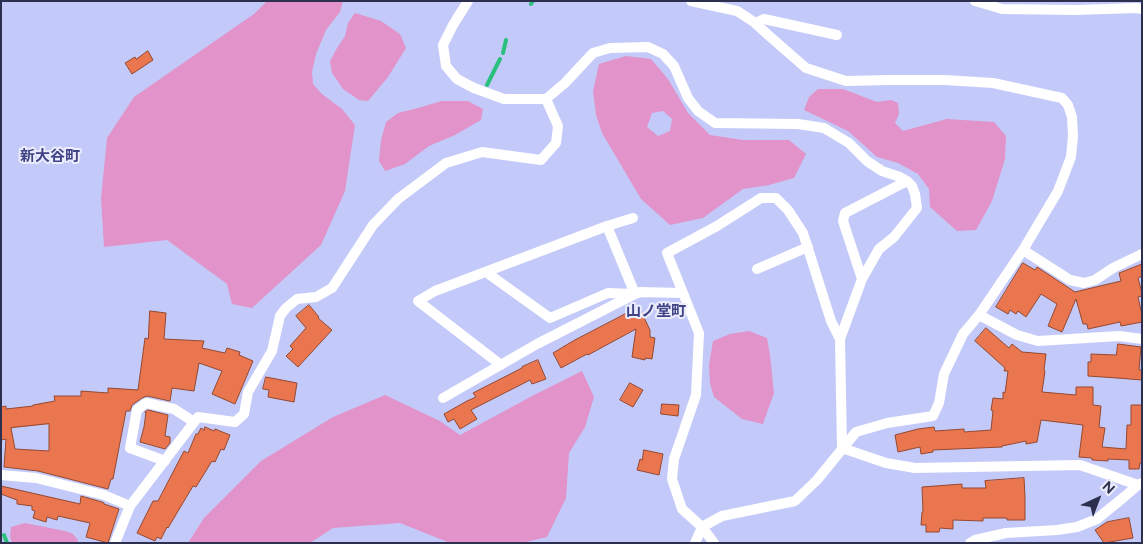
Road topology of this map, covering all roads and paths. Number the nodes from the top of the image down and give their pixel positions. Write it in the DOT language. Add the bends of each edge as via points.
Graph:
graph roads {
  1 [pos="468,1"];
  2 [pos="691,1"];
  3 [pos="975,1"];
  4 [pos="1142,9"];
  5 [pos="756,23"];
  6 [pos="837,35"];
  7 [pos="546,99"];
  8 [pos="907,181"];
  9 [pos="633,218"];
  10 [pos="607,226"];
  11 [pos="808,247"];
  12 [pos="1023,250"];
  13 [pos="1142,254"];
  14 [pos="757,269"];
  15 [pos="490,274"];
  16 [pos="862,279"];
  17 [pos="683,292"];
  18 [pos="635,294"];
  19 [pos="979,314"];
  20 [pos="840,339"];
  21 [pos="1142,339"];
  22 [pos="501,365"];
  23 [pos="443,398"];
  24 [pos="194,422"];
  25 [pos="842,448"];
  26 [pos="165,461"];
  27 [pos="1,475"];
  28 [pos="1140,484"];
  29 [pos="130,506"];
  30 [pos="702,527"];
  31 [pos="114,543"];
  32 [pos="695,543"];
  33 [pos="714,543"];
  34 [pos="970,543"];
  1 -- 7 [label="street" via="443,45 446,66 457,79 504,99"];
  2 -- 5 [label="street" via="737,11"];
  3 -- 4 [label="street" via="1002,9"];
  5 -- 6 [label="street" via="764,18"];
  5 -- 12 [label="street" via="806,68 846,81 992,83 1062,98 1072,117 1071,157 1058,191"];
  7 -- 8 [label="street" via="593,53 610,48 648,47 663,54 674,66 698,112 715,122 798,124 824,128 849,142 882,171"];
  7 -- 24 [label="street" via="558,126 556,143 541,160 482,152 446,162 398,199 373,225 332,288 316,297 297,299 286,308 280,316 272,351 248,392 244,414 235,422 198,417"];
  8 -- 16 [label="street" via="916,194 917,208 879,250"];
  8 -- 16 [label="street" via="844,213 843,221"];
  9 -- 10 [label="street"];
  10 -- 18 [label="street"];
  10 -- 22 [label="street" via="435,291 418,301"];
  11 -- 14 [label="street"];
  11 -- 17 [label="street" via="788,210 776,198 762,198 667,253"];
  11 -- 20 [label="street" via="831,321"];
  12 -- 13 [label="street" via="1070,280 1084,283"];
  12 -- 19 [label="street"];
  15 -- 18 [label="street" via="550,318 608,293"];
  16 -- 20 [label="street"];
  17 -- 18 [label="street"];
  17 -- 30 [label="street" via="699,333 696,395 674,459 672,479 682,509"];
  18 -- 22 [label="street"];
  19 -- 21 [label="street" via="1017,335 1038,341 1120,336"];
  19 -- 25 [label="street" via="963,334 944,374 939,403 933,416 856,432"];
  20 -- 25 [label="street"];
  22 -- 23 [label="street"];
  24 -- 26 [label="street"];
  24 -- 26 [label="street" via="174,409 146,403 137,410 130,448"];
  25 -- 28 [label="street" via="886,463 915,468 1080,465"];
  25 -- 30 [label="street" via="817,480 795,501 722,516"];
  26 -- 29 [label="street"];
  27 -- 29 [label="street" via="36,478 104,494"];
  28 -- 34 [label="street" via="1097,519 1077,526 1006,533"];
  29 -- 31 [label="street"];
  30 -- 32 [label="street"];
  30 -- 33 [label="street"];
}
